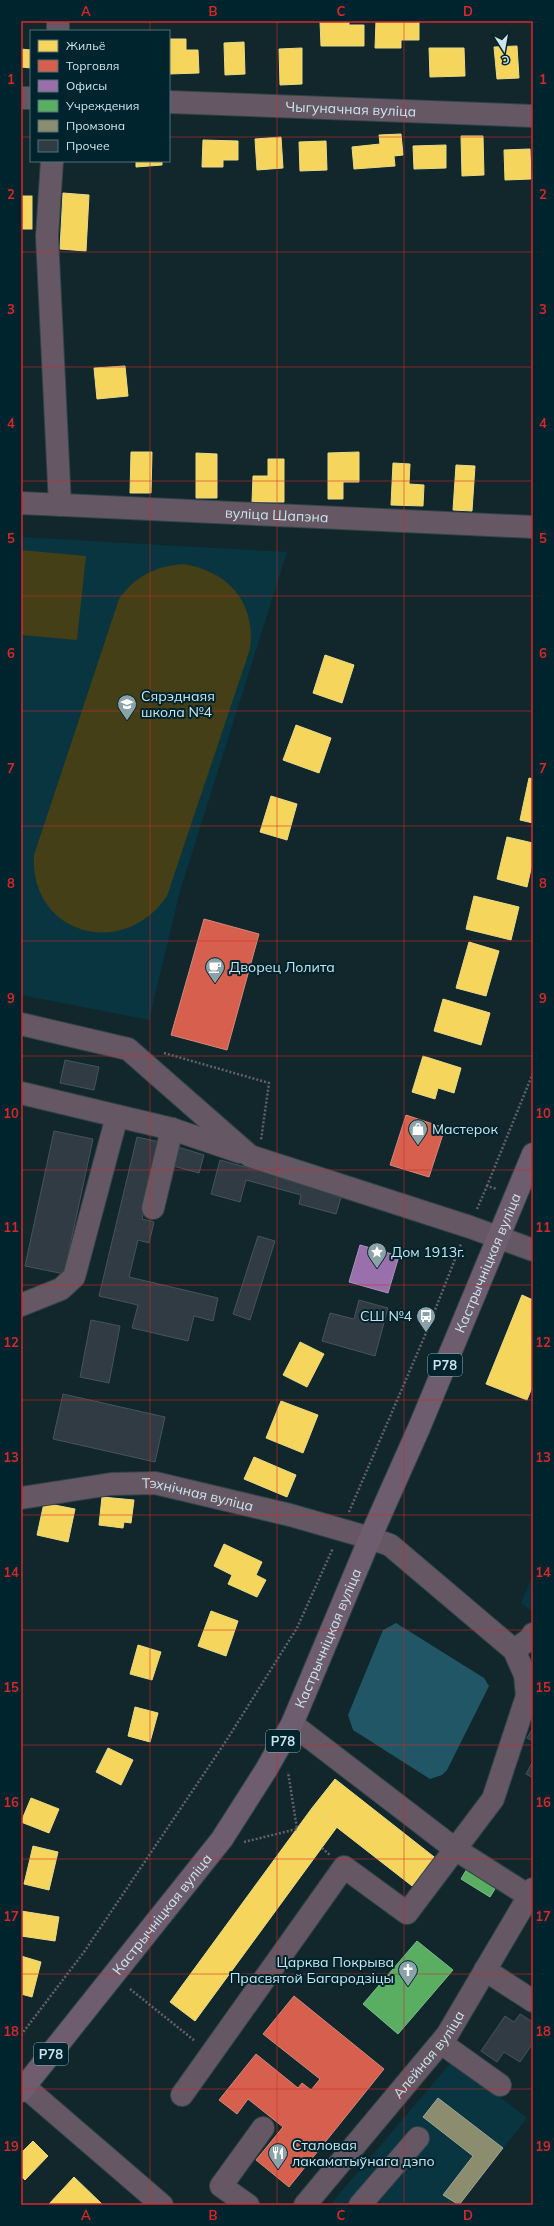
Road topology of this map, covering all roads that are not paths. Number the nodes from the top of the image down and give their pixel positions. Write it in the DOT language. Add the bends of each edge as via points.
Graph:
graph roads {
  1 [pos="170,102"];
  2 [pos="533,116"];
  3 [pos="52,162"];
  4 [pos="21,503"];
  5 [pos="60,505"];
  6 [pos="533,527"];
  7 [pos="21,1024"];
  8 [pos="21,1093"];
  9 [pos="116,1116"];
  10 [pos="172,1129"];
  11 [pos="258,1150"];
  12 [pos="533,1154"];
  13 [pos="153,1208"];
  14 [pos="499,1238"];
  15 [pos="533,1250"];
  16 [pos="21,1305"];
  17 [pos="21,1498"];
  18 [pos="370,1538"];
  19 [pos="533,1634"];
  20 [pos="514,1650"];
  21 [pos="292,1724"];
  22 [pos="455,1849"];
  23 [pos="531,1892"];
  24 [pos="485,1970"];
  25 [pos="533,2001"];
  26 [pos="441,2043"];
  27 [pos="500,2085"];
  28 [pos="23,2089"];
  29 [pos="182,2095"];
  30 [pos="263,2128"];
  31 [pos="418,2138"];
  32 [pos="162,2205"];
  33 [pos="248,2205"];
  34 [pos="305,2205"];
  35 [pos="360,2205"];
  1 -- 2 [label="street, Чыгуначная вуліца"];
  3 -- 5 [label="street" via="47,236"];
  4 -- 5 [label="street, вуліца Шапэна"];
  5 -- 6 [label="street, вуліца Шапэна"];
  7 -- 11 [label="street" via="128,1049"];
  8 -- 9 [label="street"];
  9 -- 10 [label="street"];
  9 -- 16 [label="street" via="74,1277 61,1289"];
  10 -- 11 [label="street"];
  10 -- 13 [label="street"];
  11 -- 14 [label="street" via="472,1215"];
  12 -- 14 [label="main road, Кастрычніцкая вуліца / Р78"];
  14 -- 15 [label="street"];
  14 -- 18 [label="main road, Кастрычніцкая вуліца / Р78"];
  17 -- 18 [label="street, Тэхнічная вуліца" via="111,1484 155,1483 290,1515"];
  18 -- 20 [label="street, Тэхнічная вуліца" via="390,1545"];
  18 -- 21 [label="main road, Кастрычніцкая вуліца / Р78"];
  19 -- 20 [label="street"];
  20 -- 22 [label="street" via="525,1675 527,1696 493,1799"];
  21 -- 22 [label="street"];
  21 -- 28 [label="main road, Кастрычніцкая вуліца / Р78" via="222,1839"];
  22 -- 23 [label="street"];
  22 -- 29 [label="street" via="407,1913 344,1867"];
  23 -- 24 [label="street, Алейная вуліца"];
  24 -- 25 [label="street"];
  24 -- 26 [label="street, Алейная вуліца"];
  26 -- 27 [label="street"];
  26 -- 34 [label="street, Алейная вуліца"];
  28 -- 32 [label="street"];
  30 -- 33 [label="street" via="221,2186"];
  31 -- 35 [label="street"];
}
